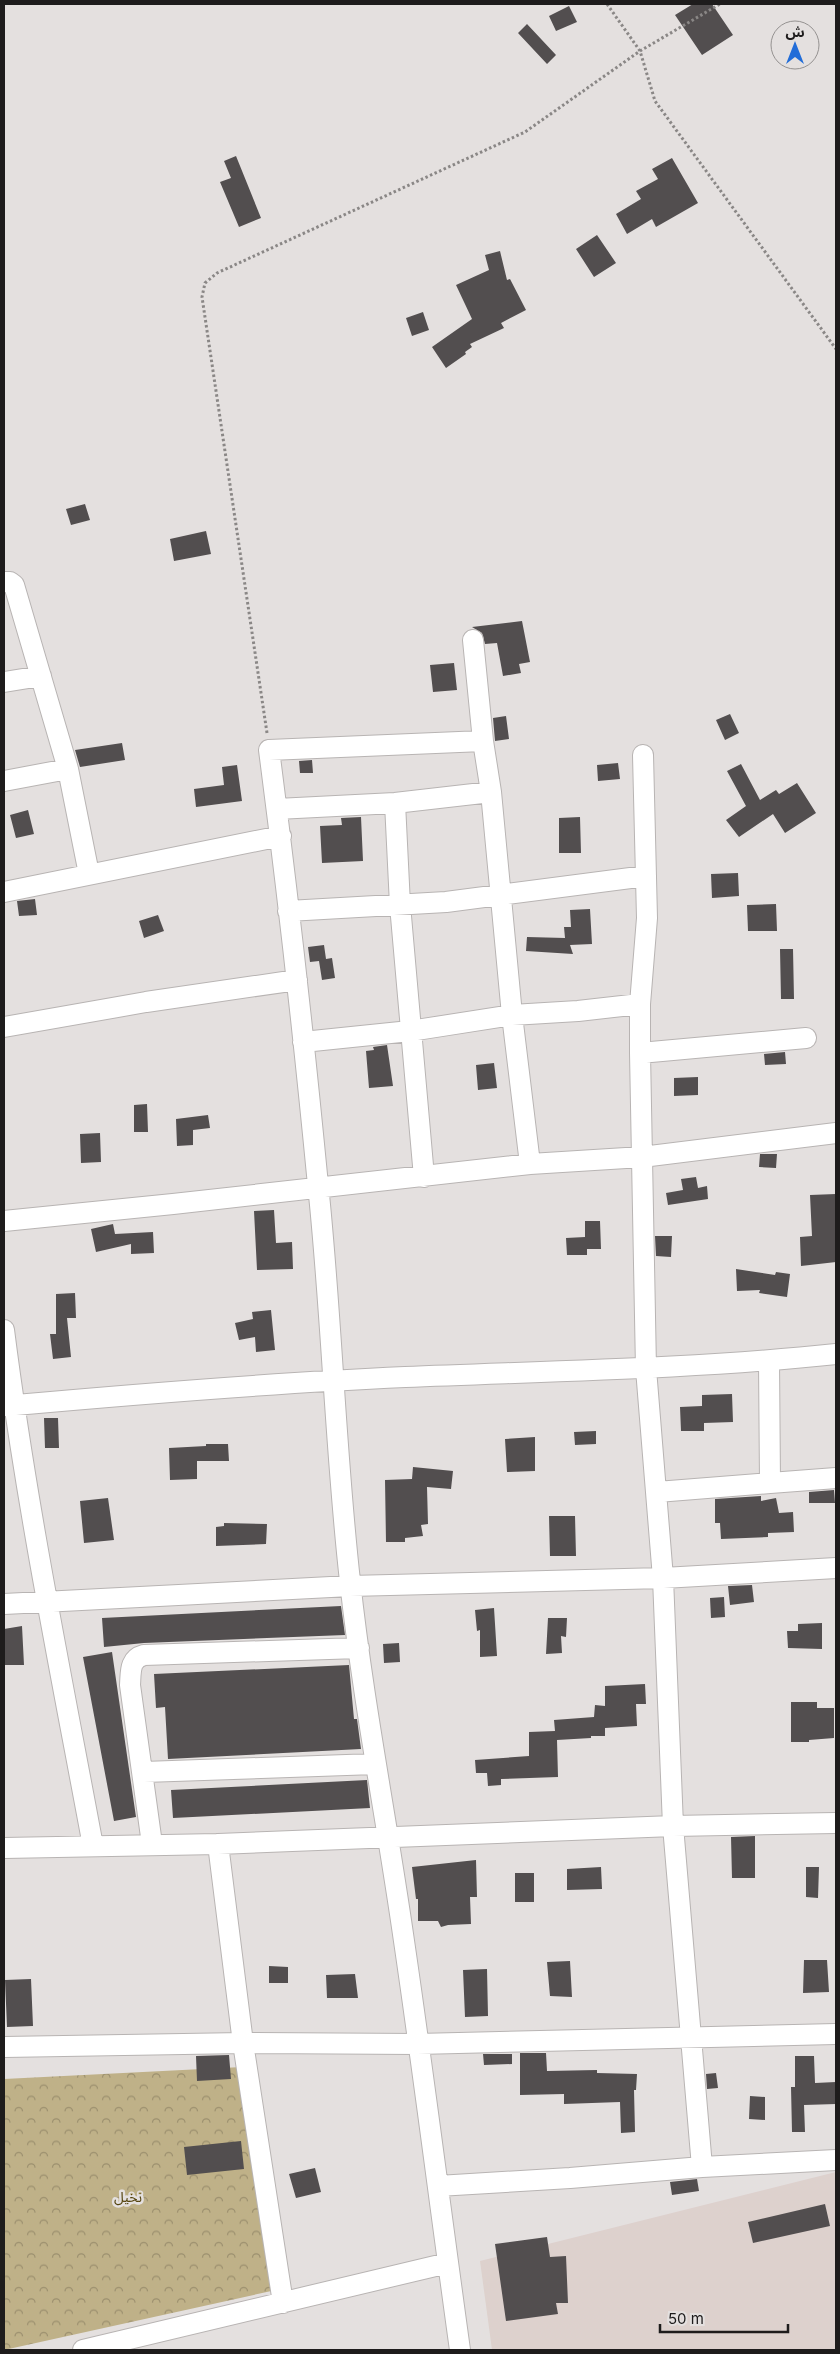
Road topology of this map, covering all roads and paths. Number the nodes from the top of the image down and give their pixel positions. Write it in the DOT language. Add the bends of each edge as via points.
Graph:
graph roads {
  1 [pos="607,4"];
  2 [pos="720,4"];
  3 [pos="640,51"];
  4 [pos="836,349"];
  5 [pos="4,582"];
  6 [pos="473,640"];
  7 [pos="41,676"];
  8 [pos="4,682"];
  9 [pos="483,741"];
  10 [pos="270,750"];
  11 [pos="643,755"];
  12 [pos="68,769"];
  13 [pos="4,781"];
  14 [pos="491,792"];
  15 [pos="395,802"];
  16 [pos="277,809"];
  17 [pos="281,836"];
  18 [pos="89,874"];
  19 [pos="646,876"];
  20 [pos="4,892"];
  21 [pos="500,895"];
  22 [pos="400,905"];
  23 [pos="288,911"];
  24 [pos="297,980"];
  25 [pos="640,1004"];
  26 [pos="512,1015"];
  27 [pos="4,1026"];
  28 [pos="410,1031"];
  29 [pos="806,1038"];
  30 [pos="304,1042"];
  31 [pos="640,1054"];
  32 [pos="836,1133"];
  33 [pos="642,1157"];
  34 [pos="530,1164"];
  35 [pos="424,1177"];
  36 [pos="318,1186"];
  37 [pos="4,1221"];
  38 [pos="4,1330"];
  39 [pos="836,1354"];
  40 [pos="769,1361"];
  41 [pos="646,1369"];
  42 [pos="332,1381"];
  43 [pos="9,1406"];
  44 [pos="836,1478"];
  45 [pos="770,1483"];
  46 [pos="657,1492"];
  47 [pos="836,1568"];
  48 [pos="663,1578"];
  49 [pos="350,1586"];
  50 [pos="47,1601"];
  51 [pos="4,1604"];
  52 [pos="359,1648"];
  53 [pos="375,1764"];
  54 [pos="144,1772"];
  55 [pos="836,1823"];
  56 [pos="673,1826"];
  57 [pos="388,1838"];
  58 [pos="152,1844"];
  59 [pos="218,1844"];
  60 [pos="93,1846"];
  61 [pos="4,1848"];
  62 [pos="836,2034"];
  63 [pos="691,2038"];
  64 [pos="243,2043"];
  65 [pos="418,2044"];
  66 [pos="4,2047"];
  67 [pos="836,2160"];
  68 [pos="702,2167"];
  69 [pos="438,2186"];
  70 [pos="448,2263"];
  71 [pos="283,2303"];
  72 [pos="83,2350"];
  73 [pos="460,2350"];
  1 -- 3 [label="path"];
  2 -- 3 [label="path"];
  3 -- 4 [label="path" via="656,101"];
  3 -- 10 [label="path" via="525,132 217,273 205,283 202,297"];
  5 -- 7 [label="street" via="14,585"];
  6 -- 9 [label="street"];
  7 -- 8 [label="street"];
  7 -- 12 [label="street"];
  9 -- 10 [label="street"];
  9 -- 14 [label="street"];
  10 -- 16 [label="street"];
  11 -- 19 [label="street"];
  12 -- 13 [label="street"];
  12 -- 18 [label="street"];
  14 -- 15 [label="street"];
  14 -- 21 [label="street"];
  15 -- 16 [label="street"];
  15 -- 22 [label="street"];
  16 -- 17 [label="street"];
  17 -- 18 [label="street"];
  17 -- 23 [label="street"];
  18 -- 20 [label="street"];
  19 -- 21 [label="street"];
  19 -- 25 [label="street" via="647,918"];
  21 -- 22 [label="street"];
  21 -- 26 [label="street"];
  22 -- 23 [label="street"];
  22 -- 28 [label="street"];
  23 -- 24 [label="street"];
  24 -- 27 [label="street"];
  24 -- 30 [label="street"];
  25 -- 26 [label="street"];
  25 -- 31 [label="street"];
  26 -- 28 [label="street"];
  26 -- 34 [label="street"];
  28 -- 30 [label="street"];
  28 -- 35 [label="street"];
  29 -- 31 [label="street"];
  30 -- 36 [label="street"];
  31 -- 33 [label="street"];
  32 -- 33 [label="street"];
  33 -- 34 [label="street"];
  33 -- 41 [label="street"];
  34 -- 35 [label="street"];
  35 -- 36 [label="street"];
  36 -- 37 [label="street"];
  36 -- 42 [label="street"];
  38 -- 43 [label="street"];
  39 -- 40 [label="street"];
  40 -- 41 [label="street"];
  40 -- 45 [label="street"];
  41 -- 42 [label="street"];
  41 -- 46 [label="street"];
  42 -- 43 [label="street"];
  42 -- 49 [label="street"];
  43 -- 50 [label="street"];
  44 -- 45 [label="street"];
  45 -- 46 [label="street"];
  46 -- 48 [label="street"];
  47 -- 48 [label="street"];
  48 -- 49 [label="street"];
  48 -- 56 [label="street"];
  49 -- 50 [label="street"];
  49 -- 52 [label="street"];
  50 -- 51 [label="street"];
  50 -- 60 [label="street"];
  52 -- 53 [label="street"];
  52 -- 54 [label="street" via="139,1656 131,1666 130,1685"];
  53 -- 54 [label="street"];
  53 -- 57 [label="street"];
  54 -- 58 [label="street"];
  55 -- 56 [label="street"];
  56 -- 57 [label="street"];
  56 -- 63 [label="street"];
  57 -- 59 [label="street"];
  57 -- 65 [label="street"];
  58 -- 59 [label="street"];
  58 -- 60 [label="street"];
  59 -- 64 [label="street"];
  60 -- 61 [label="street"];
  62 -- 63 [label="street"];
  63 -- 65 [label="street"];
  63 -- 68 [label="street"];
  64 -- 65 [label="street"];
  64 -- 66 [label="street"];
  64 -- 71 [label="street"];
  65 -- 69 [label="street"];
  67 -- 68 [label="street"];
  68 -- 69 [label="street"];
  69 -- 70 [label="street"];
  70 -- 71 [label="street"];
  70 -- 73 [label="street"];
  71 -- 72 [label="street"];
}
